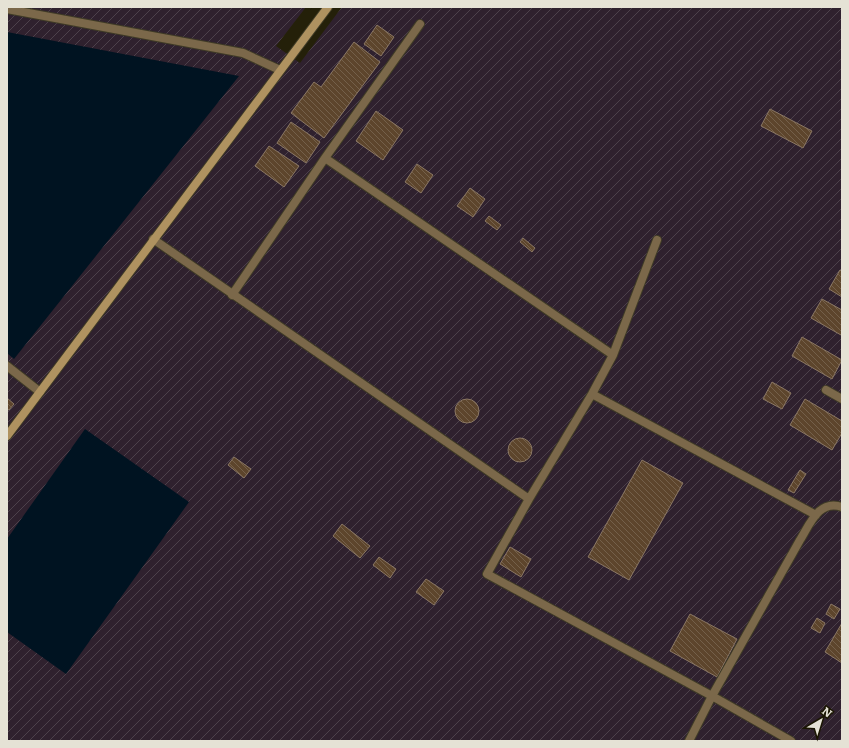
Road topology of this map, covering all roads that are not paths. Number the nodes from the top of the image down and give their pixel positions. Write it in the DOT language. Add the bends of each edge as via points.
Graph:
graph roads {
  1 [pos="328,7"];
  2 [pos="7,9"];
  3 [pos="420,24"];
  4 [pos="280,70"];
  5 [pos="326,158"];
  6 [pos="153,239"];
  7 [pos="657,240"];
  8 [pos="232,295"];
  9 [pos="612,355"];
  10 [pos="7,366"];
  11 [pos="826,390"];
  12 [pos="40,392"];
  13 [pos="592,394"];
  14 [pos="842,399"];
  15 [pos="7,436"];
  16 [pos="529,499"];
  17 [pos="842,507"];
  18 [pos="816,515"];
  19 [pos="712,696"];
  20 [pos="690,741"];
  21 [pos="791,741"];
  1 -- 4 [label="street"];
  2 -- 4 [label="street" via="243,53"];
  3 -- 5 [label="street"];
  4 -- 6 [label="street"];
  5 -- 8 [label="street"];
  5 -- 9 [label="street"];
  6 -- 8 [label="street"];
  6 -- 12 [label="street"];
  7 -- 9 [label="street"];
  8 -- 16 [label="street"];
  9 -- 13 [label="street"];
  10 -- 12 [label="street"];
  11 -- 14 [label="street"];
  12 -- 15 [label="street"];
  13 -- 16 [label="street"];
  13 -- 18 [label="street"];
  16 -- 19 [label="street" via="487,574"];
  17 -- 18 [label="street" via="830,505"];
  18 -- 19 [label="street"];
  19 -- 20 [label="street"];
  19 -- 21 [label="street"];
}
